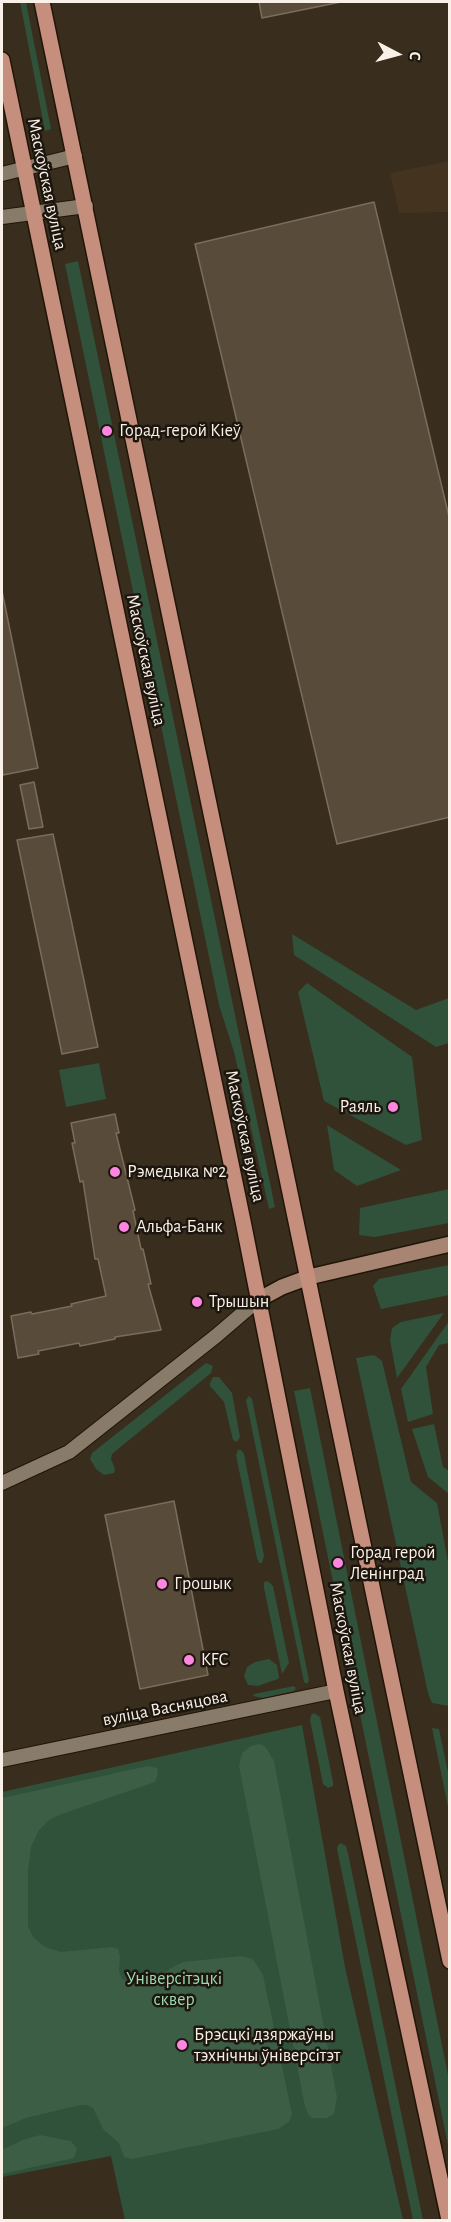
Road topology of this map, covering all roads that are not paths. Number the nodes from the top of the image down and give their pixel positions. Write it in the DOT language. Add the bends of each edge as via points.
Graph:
graph roads {
  1 [pos="42,2"];
  2 [pos="2,60"];
  3 [pos="75,156"];
  4 [pos="24,168"];
  5 [pos="2,174"];
  6 [pos="86,206"];
  7 [pos="34,212"];
  8 [pos="2,217"];
  9 [pos="450,1245"];
  10 [pos="309,1277"];
  11 [pos="258,1300"];
  12 [pos="2,1483"];
  13 [pos="336,1691"];
  14 [pos="2,1760"];
  15 [pos="450,1961"];
  16 [pos="449,2220"];
  1 -- 3 [label="main road, Маскоўская вуліца"];
  2 -- 4 [label="main road, Маскоўская вуліца"];
  3 -- 4 [label="street"];
  3 -- 6 [label="main road, Маскоўская вуліца"];
  4 -- 5 [label="street"];
  4 -- 7 [label="main road, Маскоўская вуліца"];
  6 -- 7 [label="street"];
  6 -- 10 [label="main road, Маскоўская вуліца"];
  7 -- 8 [label="street"];
  7 -- 11 [label="main road, Маскоўская вуліца"];
  9 -- 10 [label="main road"];
  10 -- 11 [label="main road"];
  10 -- 15 [label="main road, Маскоўская вуліца"];
  11 -- 12 [label="street" via="69,1452"];
  11 -- 13 [label="main road, Маскоўская вуліца"];
  13 -- 14 [label="street, вуліца Васняцова"];
  13 -- 16 [label="main road, Маскоўская вуліца"];
}
